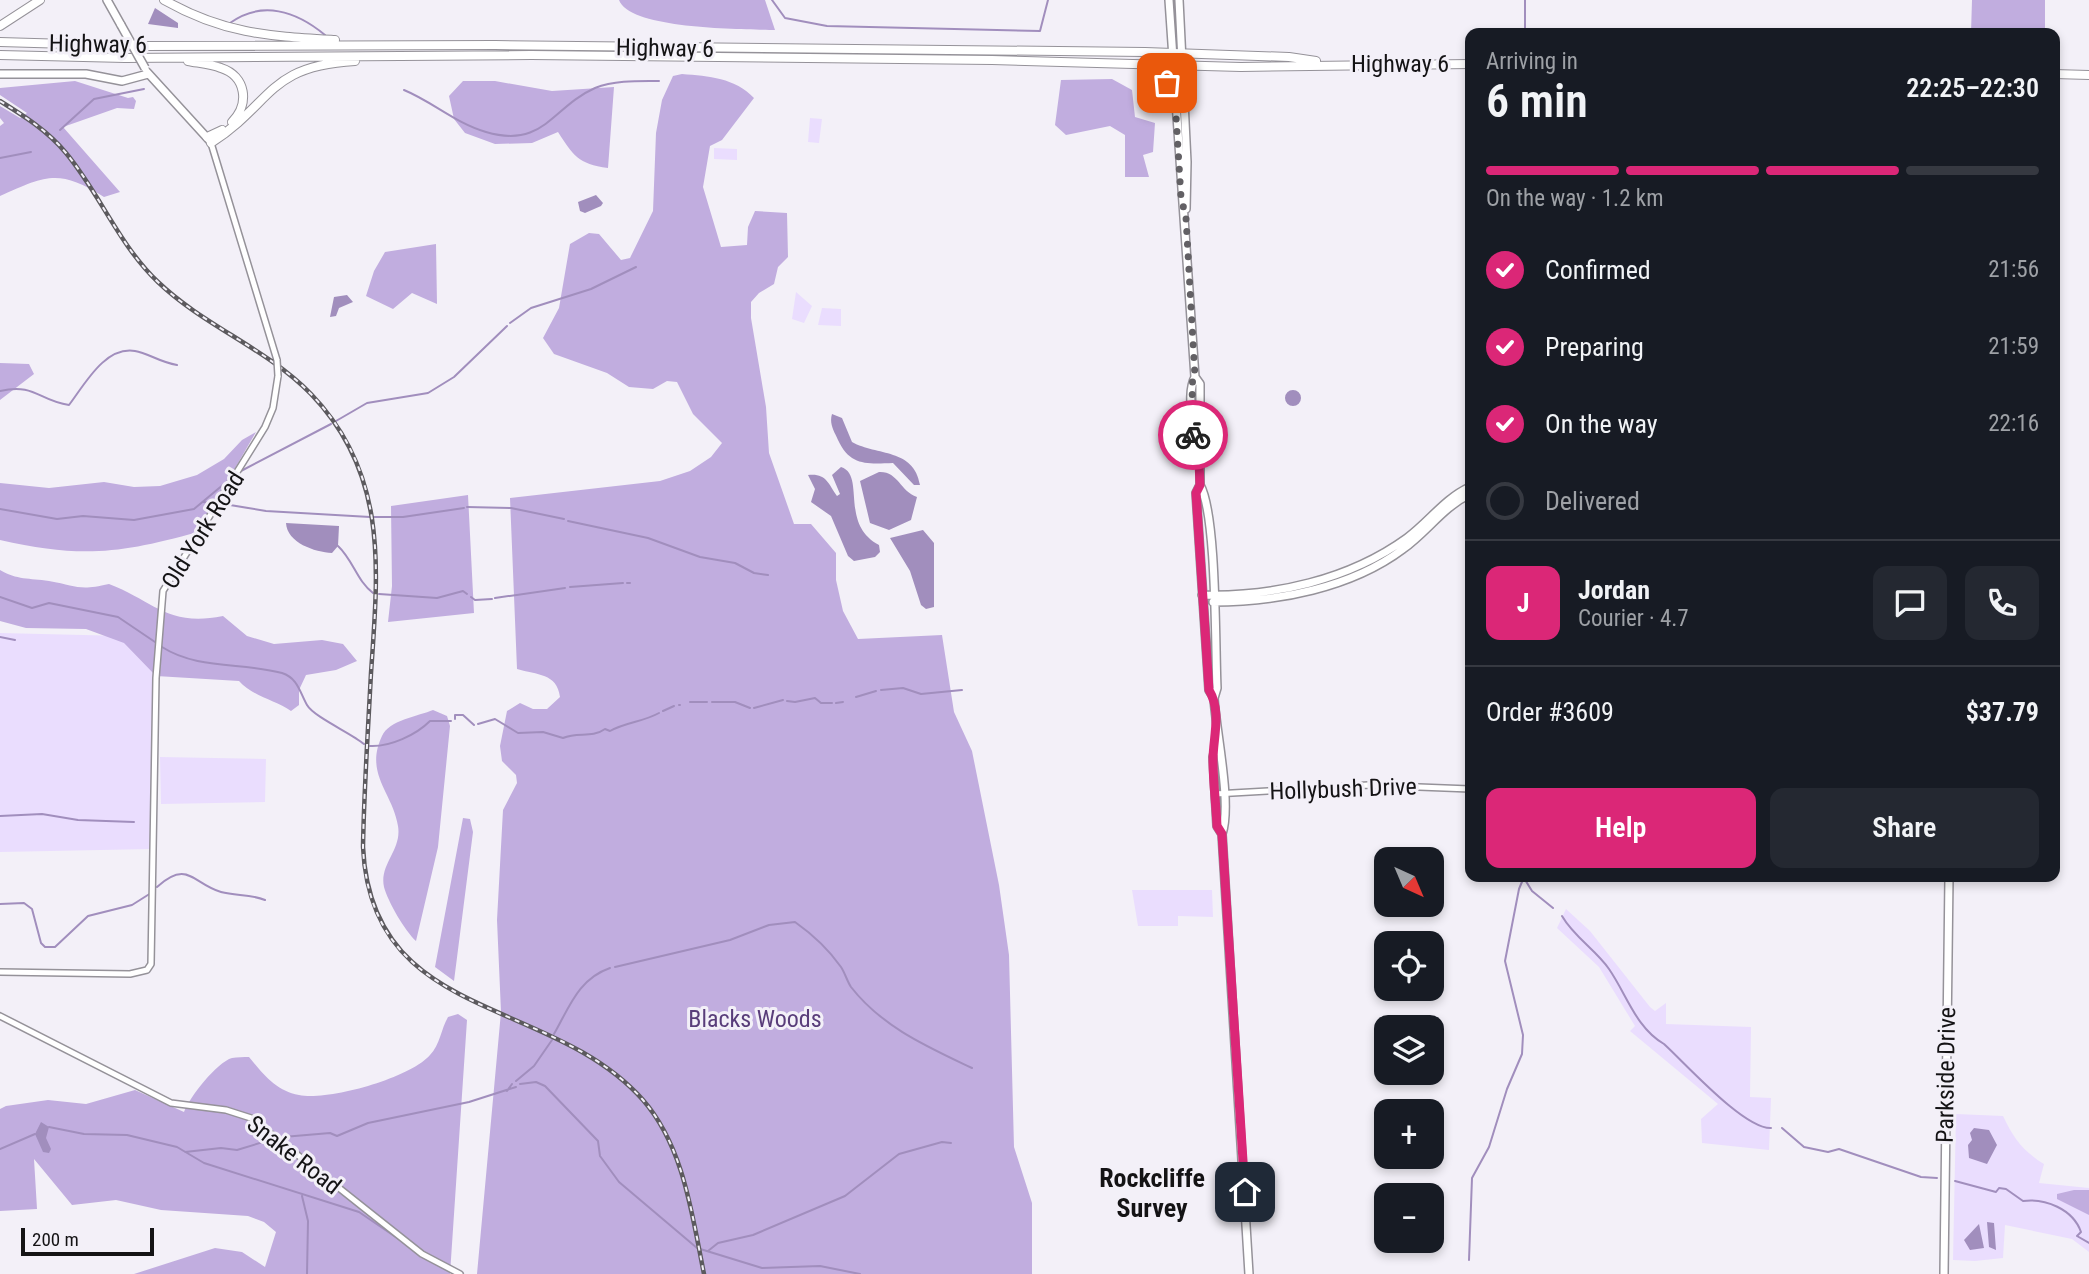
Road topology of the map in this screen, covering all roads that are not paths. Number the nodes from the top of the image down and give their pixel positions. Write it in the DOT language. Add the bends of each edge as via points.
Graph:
graph roads {
  1 [pos="40,0"];
  2 [pos="107,0"];
  3 [pos="164,0"];
  4 [pos="1169,0"];
  5 [pos="1179,0"];
  6 [pos="0,26"];
  7 [pos="0,42"];
  8 [pos="392,45"];
  9 [pos="1177,53"];
  10 [pos="0,55"];
  11 [pos="891,55"];
  12 [pos="398,56"];
  13 [pos="125,58"];
  14 [pos="1329,64"];
  15 [pos="1465,64"];
  16 [pos="1140,65"];
  17 [pos="1178,66"];
  18 [pos="147,71"];
  19 [pos="0,74"];
  20 [pos="2060,74"];
  21 [pos="2089,75"];
  22 [pos="1175,100"];
  23 [pos="209,140"];
  24 [pos="1186,212"];
  25 [pos="1200,485"];
  26 [pos="1465,493"];
  27 [pos="1202,595"];
  28 [pos="1213,599"];
  29 [pos="1214,698"];
  30 [pos="1465,789"];
  31 [pos="1219,794"];
  32 [pos="1948,882"];
  33 [pos="0,972"];
  34 [pos="0,1016"];
  35 [pos="460,1274"];
  36 [pos="1249,1274"];
  37 [pos="1944,1274"];
  1 -- 6 [label="highway"];
  2 -- 18 [label="main road, Old York Road, bridge"];
  3 -- 8 [label="highway" via="232,30"];
  4 -- 9 [label="main road"];
  5 -- 9 [label="main road"];
  7 -- 8 [label="highway, Highway 6"];
  8 -- 11 [label="highway, Highway 6"];
  9 -- 11 [label="highway, Highway 6"];
  9 -- 14 [label="highway, Highway 6" via="1289,57"];
  9 -- 17 [label="main road"];
  10 -- 13 [label="highway, Highway 6"];
  11 -- 12 [label="highway, Highway 6"];
  11 -- 16 [label="highway, Highway 6"];
  12 -- 13 [label="highway, Highway 6"];
  12 -- 23 [label="highway" via="322,64 294,72 268,91 231,130"];
  13 -- 23 [label="highway" via="200,63 237,77 243,91 241,111"];
  14 -- 15 [label="highway, Highway 6"];
  14 -- 17 [label="highway, Highway 6"];
  16 -- 17 [label="highway, Highway 6"];
  16 -- 22 [label="highway" via="1163,76"];
  17 -- 22 [label="main road"];
  17 -- 24 [label="main road" via="1187,162"];
  18 -- 19 [label="main road" via="122,81 86,74"];
  18 -- 23 [label="main road, Old York Road"];
  20 -- 21 [label="highway"];
  22 -- 24 [label="main road" via="1181,197"];
  23 -- 33 [label="street, Old York Road, bridge" via="272,333 278,376 265,427 163,591 156,678 151,964 142,973 130,974"];
  24 -- 25 [label="main road" via="1195,377 1200,384"];
  25 -- 27 [label="main road" via="1196,493"];
  25 -- 28 [label="main road" via="1205,495"];
  26 -- 28 [label="main road" via="1401,551 1359,573 1307,591"];
  27 -- 28 [label="main road"];
  27 -- 29 [label="main road" via="1209,690"];
  28 -- 29 [label="main road"];
  29 -- 31 [label="main road" via="1217,742 1213,757"];
  30 -- 31 [label="street, Hollybush Drive" via="1368,785"];
  31 -- 36 [label="main road" via="1217,826 1222,834"];
  32 -- 37 [label="main road, Parkside Drive"];
  34 -- 35 [label="street, Snake Road" via="171,1104 226,1110 251,1118 422,1254"];
}
